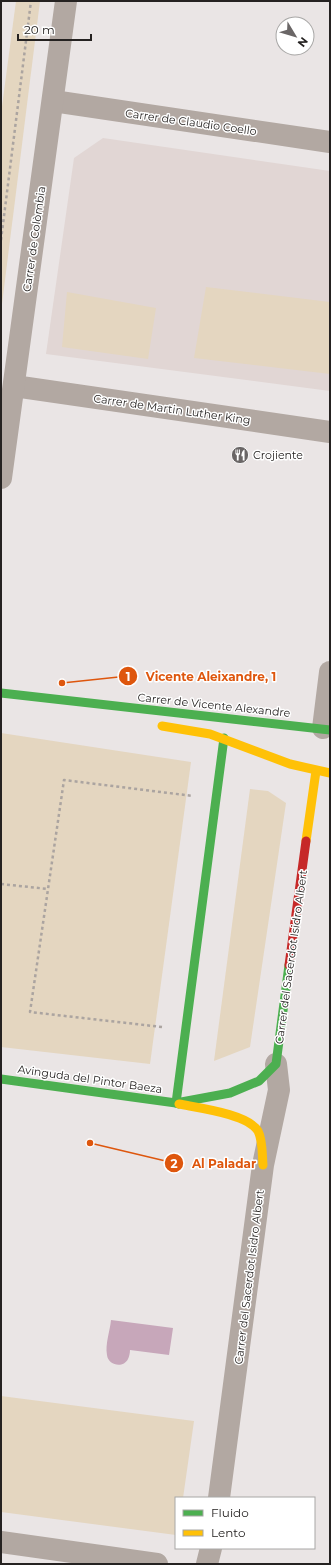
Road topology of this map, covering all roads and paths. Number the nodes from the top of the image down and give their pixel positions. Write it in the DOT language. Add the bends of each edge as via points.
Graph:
graph roads {
  1 [pos="31,1"];
  2 [pos="66,1"];
  3 [pos="53,101"];
  4 [pos="330,142"];
  5 [pos="1,240"];
  6 [pos="14,386"];
  7 [pos="330,432"];
  8 [pos="1,478"];
  9 [pos="330,672"];
  10 [pos="1,693"];
  11 [pos="96,705"];
  12 [pos="108,713"];
  13 [pos="152,725"];
  14 [pos="326,729"];
  15 [pos="224,738"];
  16 [pos="316,772"];
  17 [pos="330,773"];
  18 [pos="194,797"];
  19 [pos="1,884"];
  20 [pos="48,889"];
  21 [pos="162,1027"];
  22 [pos="276,1064"];
  23 [pos="1,1079"];
  24 [pos="176,1103"];
  25 [pos="263,1165"];
  26 [pos="219,1497"];
  27 [pos="1,1542"];
  28 [pos="211,1549"];
  29 [pos="157,1564"];
  30 [pos="207,1564"];
  1 -- 5 [label="path"];
  2 -- 3 [label="street, Carrer de Colòmbia"];
  3 -- 4 [label="street, Carrer de Claudio Coello"];
  3 -- 6 [label="street, Carrer de Colòmbia"];
  6 -- 7 [label="street, Carrer de Martin Luther King"];
  6 -- 8 [label="street, Carrer de Colòmbia"];
  9 -- 14 [label="street"];
  10 -- 11 [label="street, Carrer de Vicente Alexandre"];
  11 -- 12 [label="street, Carrer de Vicente Alexandre"];
  11 -- 14 [label="street, Carrer de Vicente Alexandre"];
  13 -- 15 [label="street" via="191,730"];
  15 -- 16 [label="street"];
  15 -- 24 [label="street"];
  16 -- 17 [label="street"];
  16 -- 22 [label="street, Carrer del Sacerdot Isidro Albert"];
  18 -- 20 [label="path" via="64,780"];
  19 -- 20 [label="path"];
  20 -- 21 [label="path" via="30,1012"];
  22 -- 24 [label="street, Avinguda del Pintor Baeza" via="259,1082 230,1093"];
  22 -- 25 [label="street, Carrer del Sacerdot Isidro Albert" via="279,1090"];
  23 -- 24 [label="street, Avinguda del Pintor Baeza"];
  24 -- 25 [label="street, Avinguda del Pintor Baeza" via="241,1119 254,1126 261,1140"];
  25 -- 26 [label="street, Carrer del Sacerdot Isidro Albert"];
  27 -- 29 [label="street"];
  28 -- 30 [label="street"];
}
